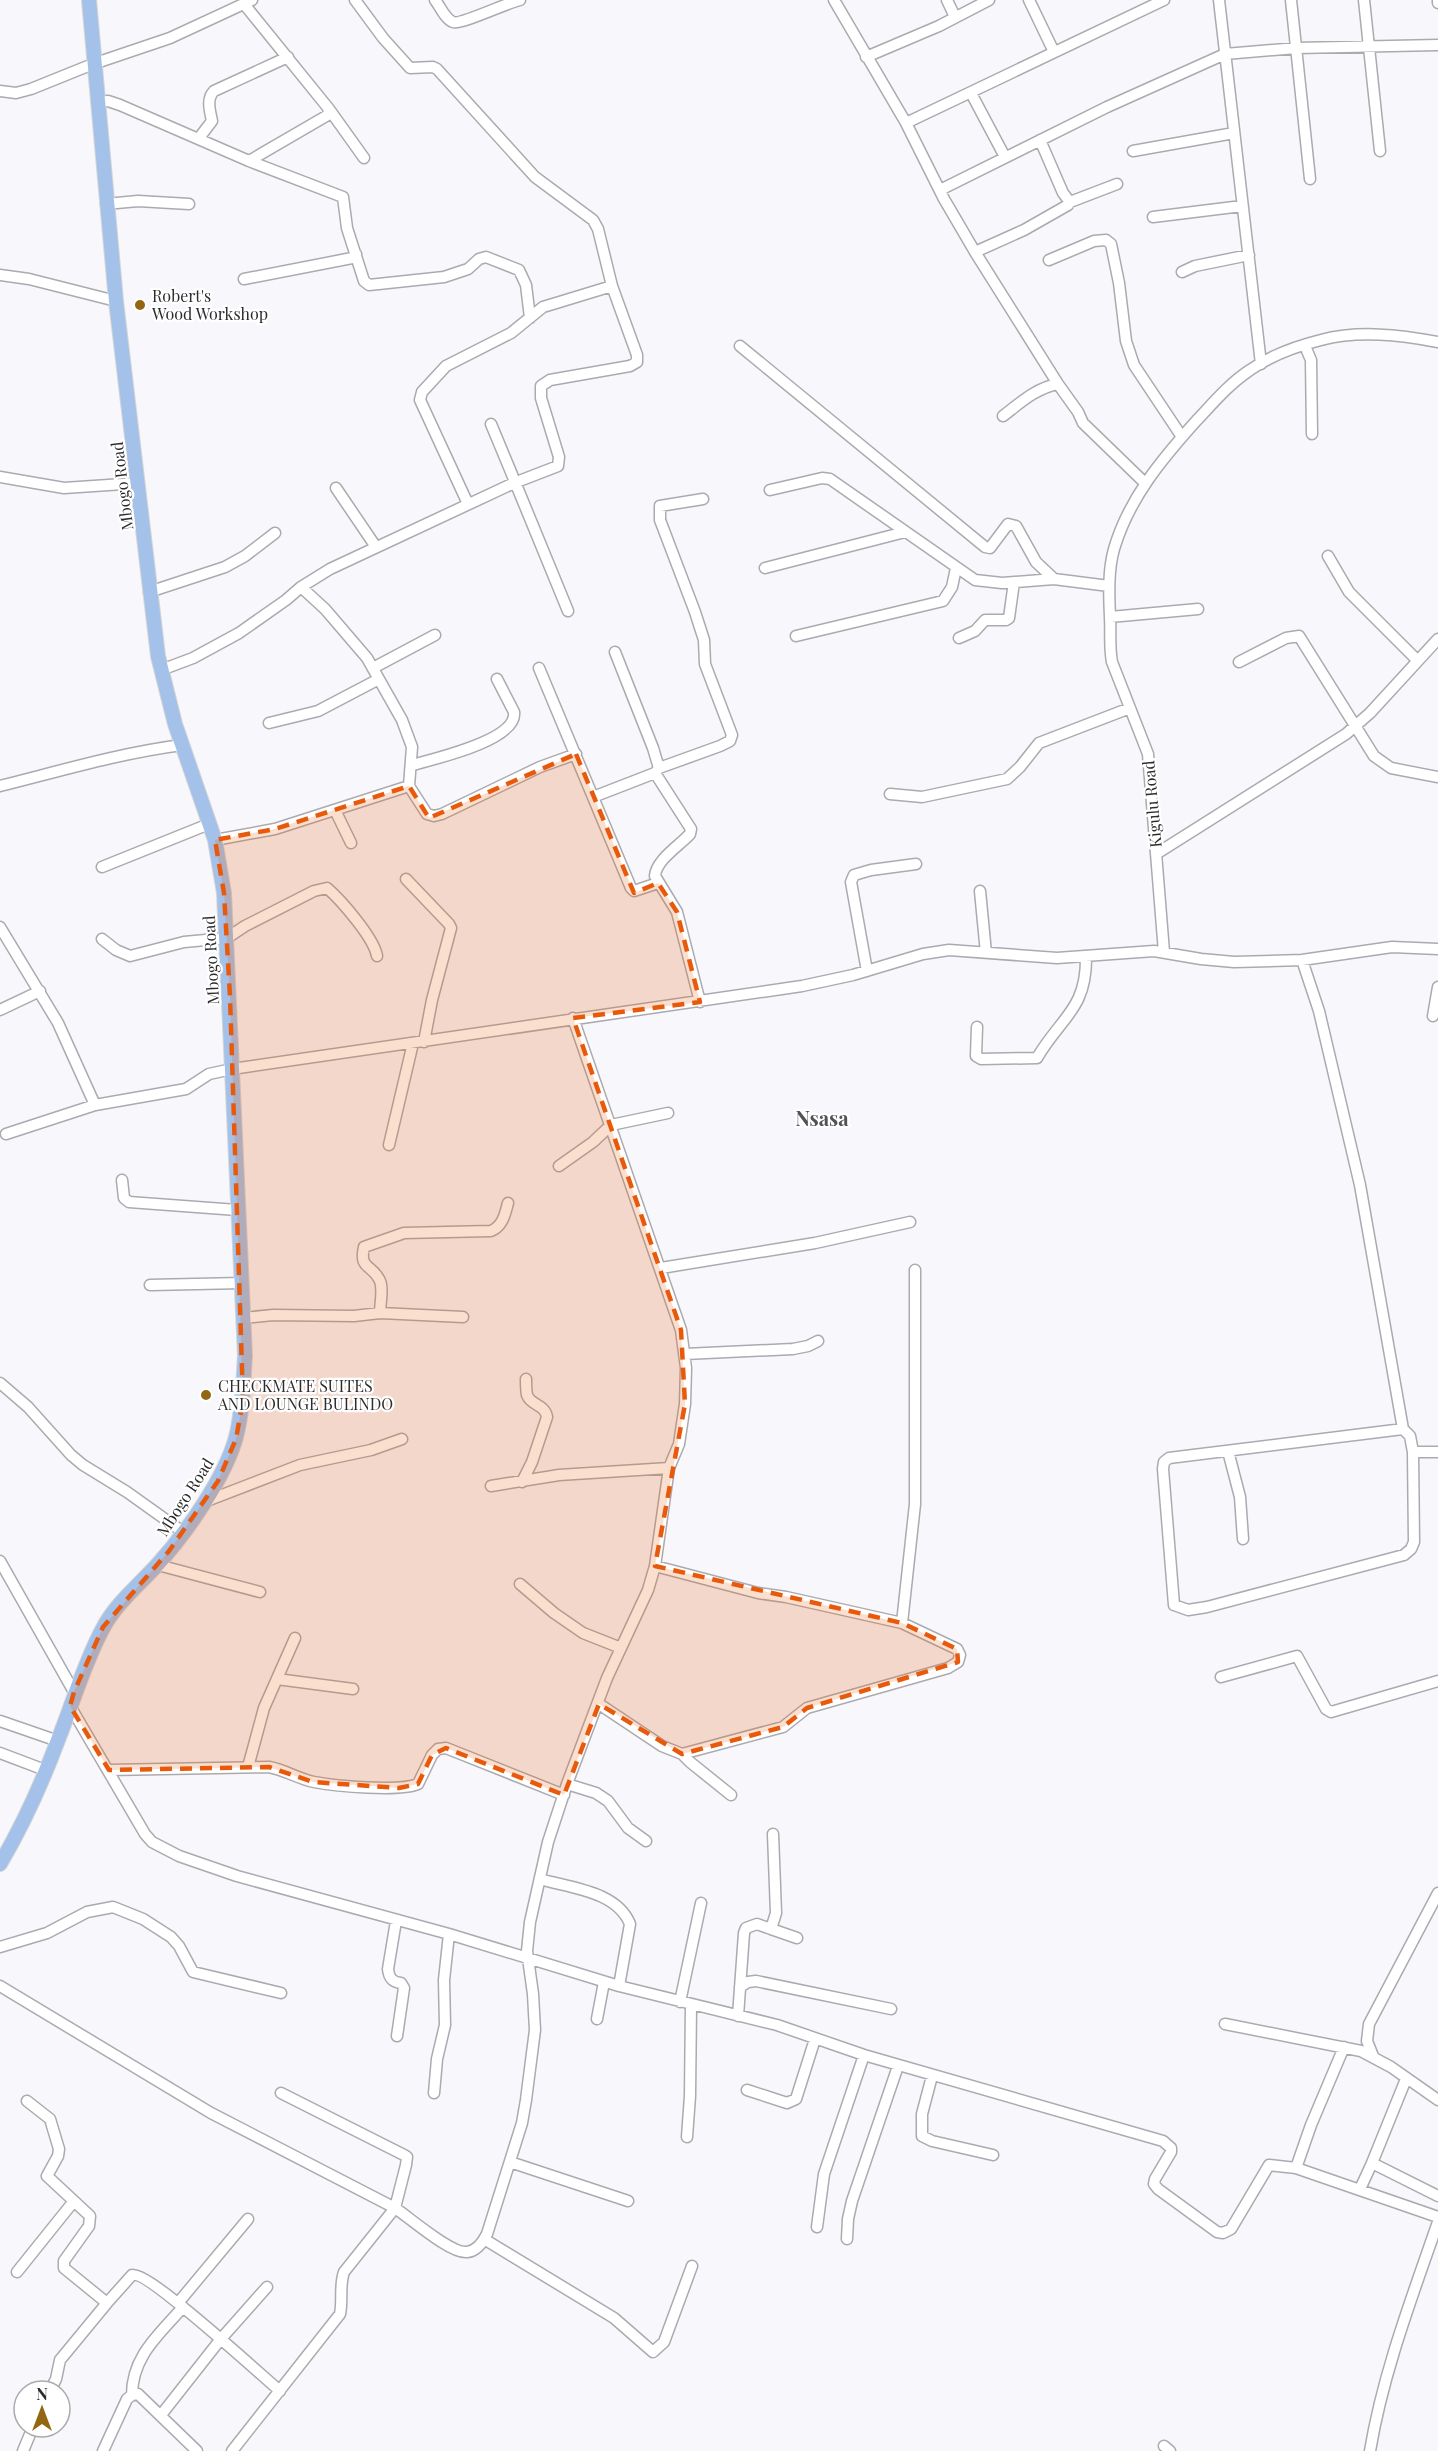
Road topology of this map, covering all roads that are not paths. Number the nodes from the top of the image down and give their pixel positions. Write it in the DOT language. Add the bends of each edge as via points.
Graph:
graph roads {
  1 [pos="89,0"];
  2 [pos="355,0"];
  3 [pos="435,0"];
  4 [pos="520,0"];
  5 [pos="834,0"];
  6 [pos="947,0"];
  7 [pos="989,0"];
  8 [pos="1029,0"];
  9 [pos="1164,0"];
  10 [pos="1219,0"];
  11 [pos="1291,0"];
  12 [pos="1364,0"];
  13 [pos="248,2"];
  14 [pos="955,17"];
  15 [pos="1370,45"];
  16 [pos="1438,45"];
  17 [pos="1297,48"];
  18 [pos="1054,52"];
  19 [pos="1225,54"];
  20 [pos="288,57"];
  21 [pos="866,57"];
  22 [pos="93,64"];
  23 [pos="0,92"];
  24 [pos="971,93"];
  25 [pos="98,102"];
  26 [pos="329,109"];
  27 [pos="906,123"];
  28 [pos="1234,133"];
  29 [pos="199,138"];
  30 [pos="1040,140"];
  31 [pos="1133,151"];
  32 [pos="1380,151"];
  33 [pos="1005,157"];
  34 [pos="364,158"];
  35 [pos="249,161"];
  36 [pos="1310,178"];
  37 [pos="1117,184"];
  38 [pos="940,190"];
  39 [pos="1070,202"];
  40 [pos="106,204"];
  41 [pos="189,204"];
  42 [pos="1242,206"];
  43 [pos="1153,217"];
  44 [pos="975,252"];
  45 [pos="356,254"];
  46 [pos="1249,255"];
  47 [pos="1049,260"];
  48 [pos="1182,272"];
  49 [pos="0,275"];
  50 [pos="244,279"];
  51 [pos="612,286"];
  52 [pos="116,301"];
  53 [pos="530,318"];
  54 [pos="1438,342"];
  55 [pos="740,346"];
  56 [pos="1305,346"];
  57 [pos="1261,364"];
  58 [pos="1058,384"];
  59 [pos="1003,416"];
  60 [pos="491,424"];
  61 [pos="1312,434"];
  62 [pos="1182,437"];
  63 [pos="0,477"];
  64 [pos="138,483"];
  65 [pos="514,483"];
  66 [pos="1144,483"];
  67 [pos="336,489"];
  68 [pos="771,490"];
  69 [pos="703,499"];
  70 [pos="468,504"];
  71 [pos="905,532"];
  72 [pos="275,533"];
  73 [pos="376,547"];
  74 [pos="1328,556"];
  75 [pos="765,568"];
  76 [pos="956,568"];
  77 [pos="1054,579"];
  78 [pos="1014,582"];
  79 [pos="1109,586"];
  80 [pos="301,587"];
  81 [pos="149,592"];
  82 [pos="1198,609"];
  83 [pos="568,611"];
  84 [pos="1110,617"];
  85 [pos="435,635"];
  86 [pos="796,636"];
  87 [pos="959,638"];
  88 [pos="1438,639"];
  89 [pos="615,652"];
  90 [pos="1417,660"];
  91 [pos="1239,662"];
  92 [pos="373,668"];
  93 [pos="539,668"];
  94 [pos="161,670"];
  95 [pos="379,679"];
  96 [pos="496,679"];
  97 [pos="1130,708"];
  98 [pos="269,723"];
  99 [pos="1354,726"];
  100 [pos="182,745"];
  101 [pos="576,754"];
  102 [pos="412,765"];
  103 [pos="657,771"];
  104 [pos="1438,777"];
  105 [pos="0,786"];
  106 [pos="409,786"];
  107 [pos="890,794"];
  108 [pos="593,797"];
  109 [pos="335,810"];
  110 [pos="209,824"];
  111 [pos="215,840"];
  112 [pos="351,843"];
  113 [pos="1156,854"];
  114 [pos="916,864"];
  115 [pos="102,867"];
  116 [pos="406,879"];
  117 [pos="658,883"];
  118 [pos="980,891"];
  119 [pos="0,927"];
  120 [pos="102,939"];
  121 [pos="227,939"];
  122 [pos="1438,949"];
  123 [pos="1164,952"];
  124 [pos="986,953"];
  125 [pos="377,956"];
  126 [pos="1086,956"];
  127 [pos="1302,960"];
  128 [pos="867,971"];
  129 [pos="1438,987"];
  130 [pos="40,991"];
  131 [pos="700,1002"];
  132 [pos="0,1010"];
  133 [pos="1433,1016"];
  134 [pos="573,1018"];
  135 [pos="977,1027"];
  136 [pos="418,1043"];
  137 [pos="232,1069"];
  138 [pos="95,1105"];
  139 [pos="668,1113"];
  140 [pos="611,1125"];
  141 [pos="6,1134"];
  142 [pos="389,1145"];
  143 [pos="560,1166"];
  144 [pos="122,1180"];
  145 [pos="508,1203"];
  146 [pos="237,1210"];
  147 [pos="910,1222"];
  148 [pos="661,1268"];
  149 [pos="915,1270"];
  150 [pos="242,1283"];
  151 [pos="150,1285"];
  152 [pos="380,1313"];
  153 [pos="463,1317"];
  154 [pos="243,1318"];
  155 [pos="818,1341"];
  156 [pos="685,1354"];
  157 [pos="526,1379"];
  158 [pos="0,1383"];
  159 [pos="1403,1429"];
  160 [pos="402,1439"];
  161 [pos="1228,1451"];
  162 [pos="1413,1452"];
  163 [pos="1438,1452"];
  164 [pos="669,1468"];
  165 [pos="522,1482"];
  166 [pos="491,1486"];
  167 [pos="204,1502"];
  168 [pos="183,1532"];
  169 [pos="1243,1539"];
  170 [pos="0,1562"];
  171 [pos="158,1565"];
  172 [pos="655,1566"];
  173 [pos="520,1584"];
  174 [pos="260,1592"];
  175 [pos="902,1623"];
  176 [pos="295,1638"];
  177 [pos="621,1647"];
  178 [pos="1221,1677"];
  179 [pos="277,1679"];
  180 [pos="1438,1681"];
  181 [pos="353,1689"];
  182 [pos="72,1699"];
  183 [pos="598,1704"];
  184 [pos="0,1721"];
  185 [pos="58,1741"];
  186 [pos="0,1754"];
  187 [pos="682,1754"];
  188 [pos="248,1767"];
  189 [pos="45,1770"];
  190 [pos="109,1770"];
  191 [pos="566,1789"];
  192 [pos="731,1795"];
  193 [pos="773,1834"];
  194 [pos="646,1840"];
  195 [pos="1,1859"];
  196 [pos="540,1879"];
  197 [pos="1438,1893"];
  198 [pos="700,1903"];
  199 [pos="396,1921"];
  200 [pos="771,1929"];
  201 [pos="449,1934"];
  202 [pos="797,1938"];
  203 [pos="0,1947"];
  204 [pos="526,1959"];
  205 [pos="604,1982"];
  206 [pos="0,1986"];
  207 [pos="620,1986"];
  208 [pos="740,1987"];
  209 [pos="281,1993"];
  210 [pos="685,2004"];
  211 [pos="891,2009"];
  212 [pos="738,2016"];
  213 [pos="597,2019"];
  214 [pos="1225,2024"];
  215 [pos="397,2036"];
  216 [pos="815,2039"];
  217 [pos="1344,2047"];
  218 [pos="864,2055"];
  219 [pos="1373,2056"];
  220 [pos="898,2066"];
  221 [pos="932,2076"];
  222 [pos="1406,2079"];
  223 [pos="747,2090"];
  224 [pos="281,2093"];
  225 [pos="434,2094"];
  226 [pos="1438,2100"];
  227 [pos="27,2101"];
  228 [pos="687,2137"];
  229 [pos="993,2155"];
  230 [pos="510,2162"];
  231 [pos="1372,2163"];
  232 [pos="1296,2168"];
  233 [pos="1360,2189"];
  234 [pos="1438,2196"];
  235 [pos="74,2201"];
  236 [pos="628,2201"];
  237 [pos="395,2208"];
  238 [pos="1438,2217"];
  239 [pos="248,2219"];
  240 [pos="1438,2222"];
  241 [pos="817,2227"];
  242 [pos="847,2238"];
  243 [pos="484,2239"];
  244 [pos="692,2266"];
  245 [pos="16,2272"];
  246 [pos="267,2287"];
  247 [pos="107,2303"];
  248 [pos="180,2305"];
  249 [pos="220,2340"];
  250 [pos="56,2379"];
  251 [pos="279,2391"];
  252 [pos="132,2395"];
  253 [pos="161,2415"];
  254 [pos="104,2451"];
  255 [pos="197,2451"];
  256 [pos="232,2451"];
  257 [pos="1370,2451"];
  1 -- 22 [label="main road, Mbogo Road"];
  2 -- 51 [label="street" via="410,68 437,69 535,177 593,220"];
  3 -- 4 [label="street" via="449,20 456,23"];
  5 -- 21 [label="street"];
  6 -- 14 [label="street"];
  7 -- 14 [label="street"];
  8 -- 18 [label="street"];
  9 -- 18 [label="street"];
  10 -- 19 [label="street"];
  11 -- 17 [label="street"];
  12 -- 15 [label="street"];
  13 -- 20 [label="street"];
  13 -- 22 [label="street" via="170,38"];
  14 -- 21 [label="street"];
  15 -- 16 [label="street"];
  15 -- 17 [label="street"];
  15 -- 32 [label="street"];
  17 -- 19 [label="street"];
  17 -- 36 [label="street"];
  18 -- 24 [label="street"];
  19 -- 28 [label="street"];
  19 -- 30 [label="street"];
  20 -- 26 [label="street"];
  20 -- 29 [label="street" via="214,91 209,102 212,122"];
  21 -- 27 [label="street"];
  22 -- 23 [label="street" via="23,92"];
  22 -- 25 [label="main road, Mbogo Road"];
  24 -- 27 [label="street"];
  24 -- 33 [label="street"];
  25 -- 29 [label="street" via="113,102"];
  25 -- 40 [label="main road, Mbogo Road"];
  26 -- 34 [label="street"];
  26 -- 35 [label="street" via="328,115"];
  27 -- 38 [label="street"];
  28 -- 31 [label="street"];
  28 -- 42 [label="street"];
  29 -- 35 [label="street"];
  30 -- 33 [label="street"];
  30 -- 39 [label="street"];
  33 -- 38 [label="street"];
  35 -- 45 [label="street" via="344,197 347,228"];
  37 -- 39 [label="street"];
  38 -- 44 [label="street"];
  39 -- 44 [label="street" via="1024,230"];
  40 -- 41 [label="street"];
  40 -- 52 [label="main road, Mbogo Road"];
  42 -- 43 [label="street"];
  42 -- 46 [label="street"];
  44 -- 58 [label="street"];
  45 -- 50 [label="street" via="352,258"];
  45 -- 53 [label="street" via="364,281 369,285 444,277 468,269 486,257 519,270 526,285"];
  46 -- 48 [label="street"];
  46 -- 57 [label="street"];
  47 -- 62 [label="street" via="1094,241 1106,240 1111,244 1126,341 1134,365"];
  49 -- 52 [label="street"];
  51 -- 53 [label="street" via="550,304"];
  51 -- 65 [label="street" via="637,362 544,382 541,398 560,464"];
  52 -- 64 [label="main road, Mbogo Road"];
  53 -- 70 [label="street" via="511,333 446,366 420,394"];
  54 -- 56 [label="street, Kigulu Road" via="1365,334"];
  55 -- 77 [label="street" via="985,547 993,545 1008,524 1016,526 1036,562"];
  56 -- 57 [label="street, Kigulu Road"];
  56 -- 61 [label="street" via="1311,360"];
  57 -- 62 [label="street, Kigulu Road" via="1229,386"];
  58 -- 59 [label="street" via="1045,386"];
  58 -- 66 [label="street" via="1083,423"];
  60 -- 65 [label="street"];
  62 -- 66 [label="street, Kigulu Road"];
  63 -- 64 [label="street" via="64,488"];
  64 -- 81 [label="main road, Mbogo Road"];
  65 -- 70 [label="street"];
  65 -- 83 [label="street"];
  66 -- 79 [label="street, Kigulu Road" via="1113,552"];
  67 -- 73 [label="street"];
  68 -- 71 [label="street" via="830,479"];
  69 -- 103 [label="street" via="664,504 659,512 704,640 705,664 732,735 730,741 720,746"];
  70 -- 73 [label="street"];
  71 -- 75 [label="street"];
  71 -- 76 [label="street"];
  72 -- 81 [label="street" via="225,567"];
  73 -- 80 [label="street" via="330,568"];
  74 -- 90 [label="street" via="1349,592"];
  76 -- 78 [label="street" via="975,580"];
  76 -- 86 [label="street" via="952,587 943,601"];
  77 -- 78 [label="street"];
  77 -- 79 [label="street"];
  78 -- 87 [label="street" via="1009,618 985,620 975,632"];
  79 -- 84 [label="street, Kigulu Road"];
  80 -- 92 [label="street" via="350,637"];
  80 -- 94 [label="street" via="239,633"];
  81 -- 94 [label="main road, Mbogo Road"];
  82 -- 84 [label="street"];
  84 -- 97 [label="street, Kigulu Road" via="1112,662"];
  85 -- 92 [label="street"];
  88 -- 90 [label="street"];
  89 -- 103 [label="street" via="653,748"];
  90 -- 99 [label="street" via="1371,713"];
  91 -- 99 [label="street" via="1286,638 1299,636"];
  92 -- 95 [label="street"];
  93 -- 101 [label="street"];
  94 -- 100 [label="main road, Mbogo Road"];
  95 -- 98 [label="street" via="318,711"];
  95 -- 102 [label="street" via="408,733"];
  96 -- 102 [label="street" via="514,712 509,728 480,744"];
  97 -- 107 [label="street" via="1039,744 1007,779 922,797"];
  97 -- 113 [label="street, Kigulu Road" via="1149,760"];
  99 -- 104 [label="street" via="1374,756 1391,768"];
  99 -- 113 [label="street" via="1335,742"];
  100 -- 105 [label="street" via="112,757"];
  100 -- 110 [label="main road, Mbogo Road"];
  101 -- 106 [label="street" via="434,816 427,814"];
  101 -- 108 [label="street"];
  102 -- 106 [label="street"];
  103 -- 108 [label="street"];
  103 -- 117 [label="street" via="690,829 690,834 656,870"];
  106 -- 109 [label="street"];
  108 -- 117 [label="street" via="631,888 640,890"];
  109 -- 111 [label="street"];
  109 -- 112 [label="street"];
  110 -- 111 [label="main road, Mbogo Road"];
  110 -- 115 [label="street"];
  111 -- 121 [label="main road, Mbogo Road" via="222,870"];
  113 -- 123 [label="street, Kigulu Road" via="1152,879"];
  114 -- 128 [label="street" via="854,875 851,882"];
  116 -- 136 [label="street" via="451,928"];
  117 -- 131 [label="street" via="677,912"];
  118 -- 124 [label="street"];
  119 -- 130 [label="street"];
  120 -- 121 [label="street" via="130,956 184,942"];
  121 -- 125 [label="street" via="237,930 327,888 369,939"];
  121 -- 137 [label="main road, Mbogo Road"];
  122 -- 127 [label="street" via="1375,948"];
  123 -- 126 [label="street"];
  123 -- 127 [label="street" via="1234,962"];
  124 -- 126 [label="street" via="1042,958"];
  124 -- 128 [label="street" via="935,951"];
  126 -- 135 [label="street" via="1079,1000 1037,1058 981,1059 976,1056"];
  127 -- 159 [label="street" via="1319,1011 1360,1185"];
  128 -- 131 [label="street"];
  129 -- 133 [label="street"];
  130 -- 132 [label="street"];
  130 -- 138 [label="street" via="71,1047"];
  131 -- 134 [label="street"];
  134 -- 136 [label="street"];
  134 -- 140 [label="street"];
  136 -- 137 [label="street"];
  136 -- 142 [label="street"];
  137 -- 138 [label="street" via="209,1074 186,1089"];
  137 -- 146 [label="main road, Mbogo Road"];
  138 -- 141 [label="street"];
  139 -- 140 [label="street"];
  140 -- 143 [label="street"];
  140 -- 148 [label="street"];
  144 -- 146 [label="street" via="124,1198 129,1202"];
  145 -- 152 [label="street" via="504,1219 491,1231 404,1233 364,1247 364,1264 379,1277 381,1285"];
  146 -- 150 [label="main road, Mbogo Road"];
  147 -- 148 [label="street" via="815,1243"];
  148 -- 156 [label="street"];
  149 -- 175 [label="street" via="915,1504"];
  150 -- 151 [label="street"];
  150 -- 154 [label="main road, Mbogo Road"];
  152 -- 153 [label="street"];
  152 -- 154 [label="street"];
  154 -- 167 [label="main road, Mbogo Road" via="245,1356 240,1419 227,1464"];
  155 -- 156 [label="street" via="793,1349"];
  156 -- 164 [label="street" via="685,1404 679,1444"];
  157 -- 165 [label="street" via="527,1395 543,1407 548,1417"];
  158 -- 168 [label="street" via="28,1407 71,1455"];
  159 -- 161 [label="street"];
  159 -- 162 [label="street" via="1410,1436"];
  160 -- 167 [label="street" via="356,1454 300,1465"];
  161 -- 162 [label="street" via="1168,1458 1164,1462 1172,1601 1178,1608 1208,1607 1404,1555 1414,1542"];
  161 -- 169 [label="street" via="1240,1497"];
  162 -- 163 [label="street"];
  164 -- 165 [label="street" via="559,1475"];
  164 -- 172 [label="street"];
  165 -- 166 [label="street"];
  167 -- 168 [label="main road, Mbogo Road"];
  168 -- 171 [label="main road, Mbogo Road"];
  170 -- 182 [label="street"];
  171 -- 174 [label="street"];
  171 -- 182 [label="main road, Mbogo Road" via="120,1603 103,1627"];
  172 -- 175 [label="street" via="758,1593"];
  172 -- 177 [label="street"];
  173 -- 177 [label="street" via="583,1633"];
  175 -- 187 [label="street" via="957,1649 957,1662 948,1668 807,1708 783,1727"];
  176 -- 179 [label="street"];
  177 -- 183 [label="street"];
  178 -- 180 [label="street" via="1297,1656 1331,1712"];
  179 -- 181 [label="street"];
  179 -- 188 [label="street" via="258,1725"];
  182 -- 185 [label="main road, Mbogo Road"];
  182 -- 190 [label="street"];
  183 -- 187 [label="street" via="662,1746"];
  183 -- 191 [label="street"];
  184 -- 185 [label="street"];
  185 -- 189 [label="main road, Mbogo Road"];
  186 -- 189 [label="street"];
  187 -- 192 [label="street"];
  188 -- 190 [label="street"];
  188 -- 191 [label="street" via="281,1769 313,1782 399,1788 418,1784 432,1755 438,1749 446,1749"];
  189 -- 195 [label="main road, Mbogo Road" via="17,1835"];
  190 -- 199 [label="street" via="136,1820 152,1842 163,1848 237,1876"];
  191 -- 194 [label="street" via="596,1794 608,1801 628,1828"];
  191 -- 196 [label="street"];
  193 -- 200 [label="street" via="776,1913"];
  196 -- 204 [label="street"];
  196 -- 207 [label="street" via="614,1902 626,1915 630,1924"];
  197 -- 219 [label="street" via="1369,2024 1367,2041"];
  198 -- 210 [label="street"];
  199 -- 201 [label="street"];
  199 -- 215 [label="street" via="387,1969 388,1976 404,1988"];
  200 -- 202 [label="street"];
  200 -- 208 [label="street" via="757,1924 746,1928"];
  201 -- 204 [label="street"];
  201 -- 225 [label="street" via="445,2025"];
  203 -- 209 [label="street" via="46,1933 87,1912 113,1907 143,1918 171,1937 193,1972"];
  204 -- 205 [label="street"];
  204 -- 230 [label="street" via="532,1978 535,2030 522,2123"];
  205 -- 207 [label="street"];
  205 -- 213 [label="street"];
  206 -- 237 [label="street" via="211,2114"];
  207 -- 210 [label="street"];
  208 -- 211 [label="street" via="756,1981"];
  208 -- 212 [label="street"];
  210 -- 212 [label="street"];
  210 -- 228 [label="street" via="690,2096"];
  212 -- 216 [label="street"];
  214 -- 217 [label="street"];
  216 -- 218 [label="street"];
  216 -- 223 [label="street" via="798,2096 793,2101 782,2102"];
  217 -- 219 [label="street"];
  217 -- 232 [label="street"];
  218 -- 220 [label="street"];
  218 -- 241 [label="street" via="824,2174"];
  219 -- 222 [label="street"];
  220 -- 221 [label="street"];
  220 -- 242 [label="street" via="852,2201"];
  221 -- 229 [label="street" via="922,2114 922,2136"];
  221 -- 232 [label="street" via="1168,2144 1171,2152 1154,2184 1217,2232 1231,2229 1269,2165"];
  222 -- 226 [label="street"];
  222 -- 231 [label="street"];
  224 -- 237 [label="street" via="407,2157"];
  227 -- 235 [label="street" via="50,2119 59,2149 47,2176"];
  230 -- 236 [label="street"];
  230 -- 243 [label="street"];
  231 -- 233 [label="street"];
  231 -- 234 [label="street"];
  232 -- 233 [label="street"];
  233 -- 238 [label="street"];
  235 -- 245 [label="street"];
  235 -- 247 [label="street" via="89,2215 89,2222 63,2266"];
  237 -- 243 [label="street" via="457,2251 474,2250"];
  237 -- 251 [label="street" via="344,2272 339,2314"];
  239 -- 248 [label="street"];
  240 -- 257 [label="street" via="1386,2379"];
  243 -- 244 [label="street" via="614,2318 653,2352 664,2342"];
  246 -- 249 [label="street"];
  247 -- 248 [label="street" via="134,2273"];
  247 -- 250 [label="street" via="60,2360"];
  248 -- 249 [label="street"];
  248 -- 252 [label="street" via="140,2358"];
  249 -- 251 [label="street"];
  249 -- 253 [label="street"];
  251 -- 256 [label="street"];
  252 -- 253 [label="street" via="143,2397"];
  252 -- 254 [label="street"];
  253 -- 255 [label="street"];
}
